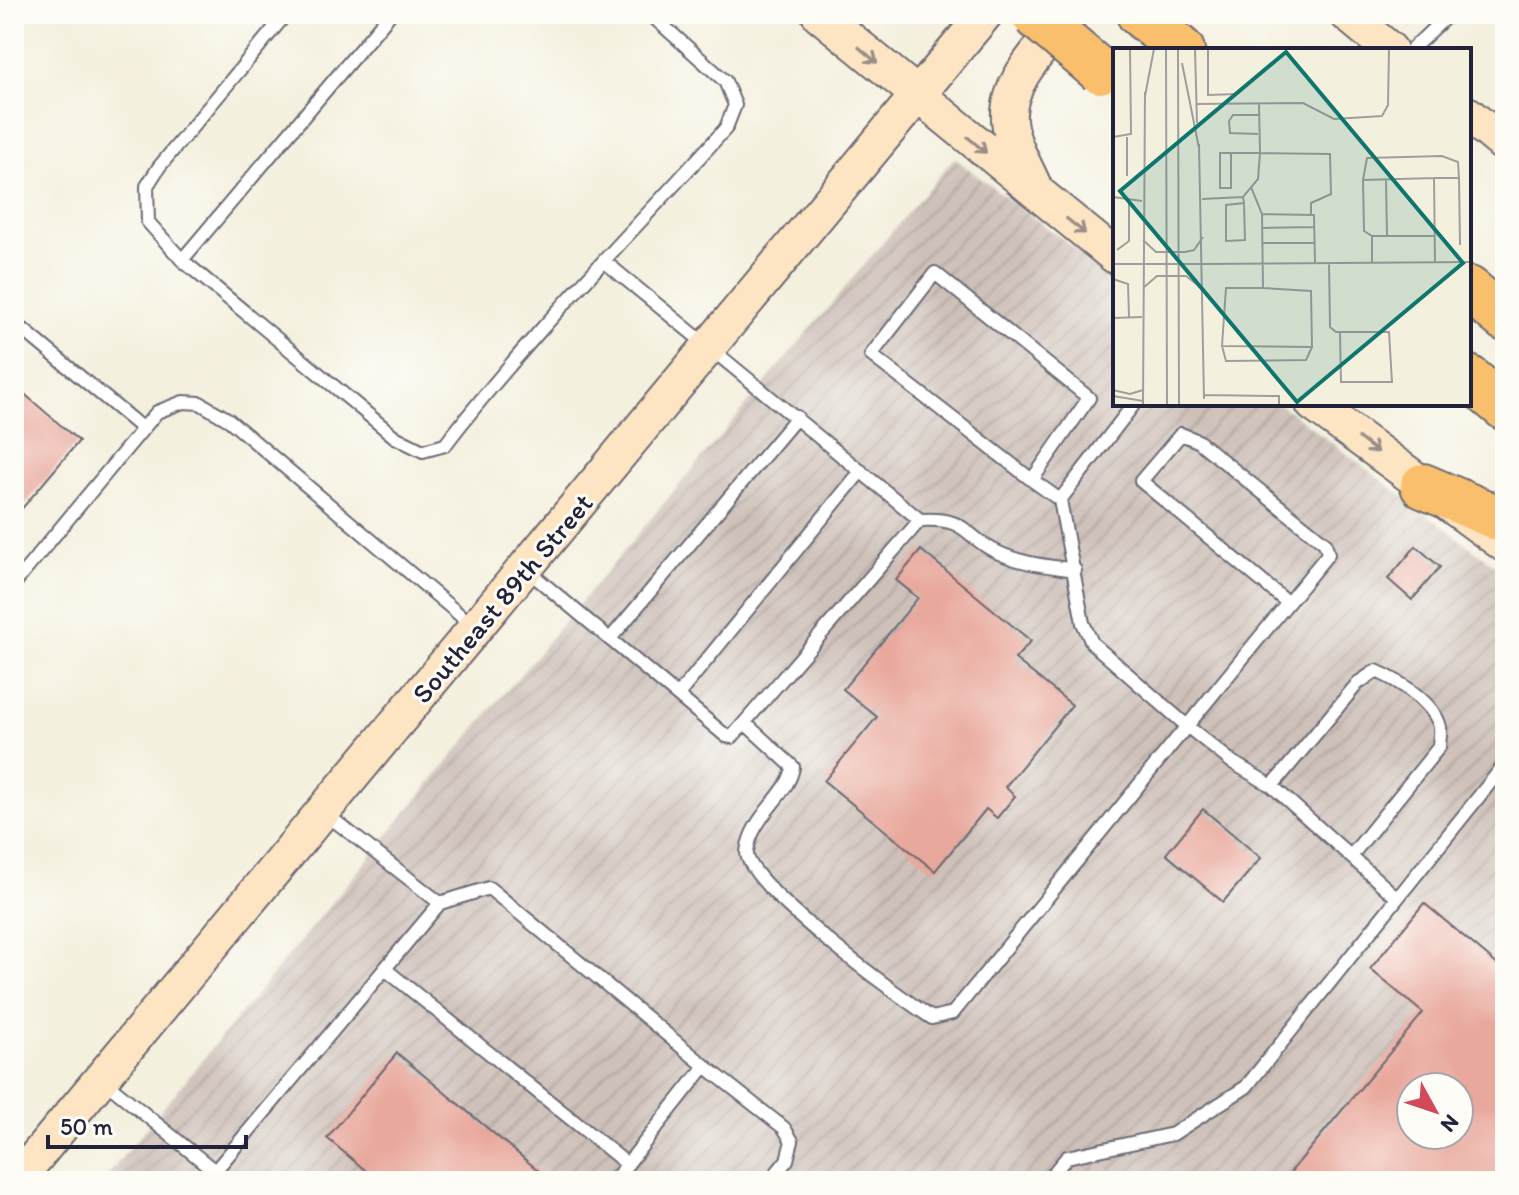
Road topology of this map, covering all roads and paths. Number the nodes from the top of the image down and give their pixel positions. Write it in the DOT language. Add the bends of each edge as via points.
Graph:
graph roads {
  1 [pos="286,14"];
  2 [pos="390,14"];
  3 [pos="650,14"];
  4 [pos="819,14"];
  5 [pos="985,14"];
  6 [pos="1033,14"];
  7 [pos="1070,14"];
  8 [pos="1347,14"];
  9 [pos="1449,14"];
  10 [pos="1141,16"];
  11 [pos="1180,48"];
  12 [pos="1388,48"];
  13 [pos="1413,48"];
  14 [pos="1107,78"];
  15 [pos="918,96"];
  16 [pos="1471,117"];
  17 [pos="1505,145"];
  18 [pos="1037,195"];
  19 [pos="1113,254"];
  20 [pos="182,260"];
  21 [pos="605,262"];
  22 [pos="1471,291"];
  23 [pos="1505,319"];
  24 [pos="14,322"];
  25 [pos="708,349"];
  26 [pos="1471,380"];
  27 [pos="1132,406"];
  28 [pos="1316,406"];
  29 [pos="1505,408"];
  30 [pos="797,417"];
  31 [pos="143,429"];
  32 [pos="861,471"];
  33 [pos="1032,480"];
  34 [pos="1423,486"];
  35 [pos="1060,500"];
  36 [pos="920,520"];
  37 [pos="1505,521"];
  38 [pos="1505,545"];
  39 [pos="526,569"];
  40 [pos="1075,570"];
  41 [pos="14,584"];
  42 [pos="1288,603"];
  43 [pos="476,629"];
  44 [pos="610,639"];
  45 [pos="678,695"];
  46 [pos="746,724"];
  47 [pos="1187,726"];
  48 [pos="1505,764"];
  49 [pos="1272,786"];
  50 [pos="324,812"];
  51 [pos="1351,856"];
  52 [pos="1396,897"];
  53 [pos="440,903"];
  54 [pos="385,969"];
  55 [pos="705,1066"];
  56 [pos="102,1079"];
  57 [pos="627,1164"];
  58 [pos="215,1171"];
  59 [pos="16,1181"];
  60 [pos="227,1181"];
  61 [pos="614,1181"];
  62 [pos="770,1181"];
  63 [pos="1047,1181"];
  1 -- 20 [label="lane" via="147,186 148,222"];
  2 -- 20 [label="lane"];
  3 -- 21 [label="lane" via="725,81 735,105 726,128"];
  4 -- 15 [label="street, one-way"];
  5 -- 15 [label="street, Southeast 89th Street"];
  6 -- 14 [label="highway, bridge"];
  7 -- 18 [label="street" via="1021,78 1009,103 1013,137"];
  8 -- 12 [label="street"];
  9 -- 13 [label="lane"];
  10 -- 11 [label="highway"];
  15 -- 18 [label="street, one-way"];
  15 -- 25 [label="street, Southeast 89th Street"];
  16 -- 17 [label="street"];
  18 -- 19 [label="street, one-way"];
  20 -- 21 [label="lane" via="395,437 423,451 445,445 554,312"];
  21 -- 25 [label="lane"];
  22 -- 23 [label="highway"];
  24 -- 31 [label="lane"];
  25 -- 30 [label="lane"];
  25 -- 39 [label="street, Southeast 89th Street"];
  26 -- 29 [label="highway"];
  27 -- 35 [label="lane"];
  28 -- 34 [label="street, one-way"];
  30 -- 32 [label="lane"];
  30 -- 44 [label="lane"];
  31 -- 41 [label="lane"];
  31 -- 43 [label="lane" via="157,412 183,402 200,403 219,414"];
  32 -- 36 [label="lane"];
  32 -- 45 [label="lane"];
  33 -- 33 [label="lane" via="1089,398 935,273 871,355"];
  33 -- 35 [label="lane"];
  34 -- 37 [label="highway"];
  34 -- 38 [label="street"];
  35 -- 40 [label="lane"];
  36 -- 40 [label="lane" via="946,518 995,552"];
  36 -- 46 [label="lane"];
  39 -- 43 [label="street, Southeast 89th Street"];
  39 -- 44 [label="lane"];
  40 -- 47 [label="lane" via="1083,623 1092,643"];
  42 -- 42 [label="lane" via="1328,554 1325,543 1198,441 1181,434 1141,481"];
  42 -- 47 [label="lane"];
  43 -- 50 [label="street, Southeast 89th Street"];
  44 -- 45 [label="lane"];
  45 -- 46 [label="lane" via="726,736 739,733"];
  46 -- 47 [label="lane" via="793,767 749,840 747,857 759,878 875,979 932,1018 953,1013"];
  47 -- 49 [label="lane"];
  48 -- 52 [label="lane"];
  49 -- 51 [label="lane"];
  49 -- 51 [label="lane" via="1358,683 1376,671 1393,678 1431,710 1440,727 1439,747"];
  50 -- 53 [label="lane"];
  50 -- 56 [label="street, Southeast 89th Street"];
  51 -- 52 [label="lane"];
  52 -- 63 [label="lane" via="1246,1087 1173,1134 1067,1157"];
  53 -- 54 [label="lane"];
  53 -- 55 [label="lane" via="489,888"];
  54 -- 57 [label="lane"];
  54 -- 58 [label="lane"];
  55 -- 57 [label="lane"];
  55 -- 62 [label="lane" via="784,1128 792,1141 787,1160"];
  56 -- 58 [label="lane"];
  56 -- 59 [label="street, Southeast 89th Street"];
  57 -- 61 [label="lane"];
  58 -- 60 [label="lane"];
}
